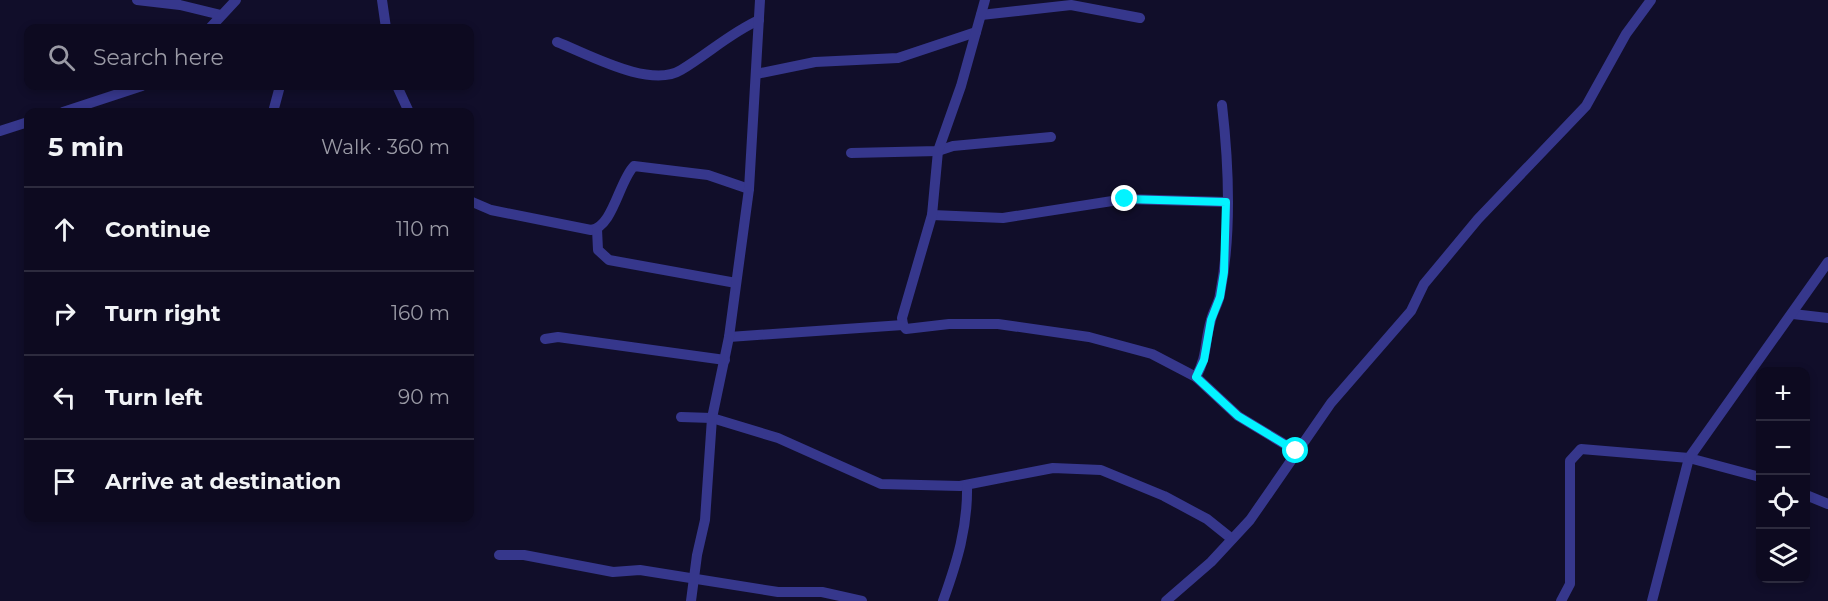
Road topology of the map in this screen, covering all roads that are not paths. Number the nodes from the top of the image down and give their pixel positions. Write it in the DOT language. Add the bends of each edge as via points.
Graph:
graph roads {
  1 [pos="137,0"];
  2 [pos="236,0"];
  3 [pos="382,0"];
  4 [pos="760,0"];
  5 [pos="985,0"];
  6 [pos="1651,0"];
  7 [pos="221,15"];
  8 [pos="981,15"];
  9 [pos="1140,18"];
  10 [pos="759,20"];
  11 [pos="213,24"];
  12 [pos="385,24"];
  13 [pos="976,33"];
  14 [pos="557,42"];
  15 [pos="756,74"];
  16 [pos="130,90"];
  17 [pos="279,90"];
  18 [pos="399,90"];
  19 [pos="1222,105"];
  20 [pos="75,108"];
  21 [pos="274,108"];
  22 [pos="407,108"];
  23 [pos="24,123"];
  24 [pos="0,131"];
  25 [pos="1051,137"];
  26 [pos="938,151"];
  27 [pos="851,153"];
  28 [pos="749,189"];
  29 [pos="1226,202"];
  30 [pos="474,203"];
  31 [pos="932,215"];
  32 [pos="597,229"];
  33 [pos="1828,262"];
  34 [pos="736,283"];
  35 [pos="1793,314"];
  36 [pos="1828,318"];
  37 [pos="903,325"];
  38 [pos="729,337"];
  39 [pos="545,339"];
  40 [pos="725,360"];
  41 [pos="1196,377"];
  42 [pos="681,417"];
  43 [pos="712,418"];
  44 [pos="1296,451"];
  45 [pos="1689,458"];
  46 [pos="1756,476"];
  47 [pos="967,485"];
  48 [pos="1810,497"];
  49 [pos="1828,504"];
  50 [pos="1232,540"];
  51 [pos="499,555"];
  52 [pos="694,578"];
  53 [pos="691,601"];
  54 [pos="862,601"];
  55 [pos="943,601"];
  56 [pos="1166,601"];
  57 [pos="1561,601"];
  58 [pos="1652,601"];
  1 -- 7 [label="street"];
  2 -- 7 [label="street"];
  3 -- 12 [label="street"];
  4 -- 10 [label="street"];
  5 -- 8 [label="street"];
  6 -- 44 [label="street" via="1626,34 1586,106 1478,219 1424,284 1411,311 1330,403"];
  7 -- 11 [label="street"];
  8 -- 9 [label="street" via="1071,5"];
  8 -- 13 [label="street"];
  10 -- 14 [label="street" via="720,41 679,72 660,77 642,75"];
  10 -- 15 [label="street"];
  13 -- 15 [label="street" via="898,58 832,60"];
  13 -- 26 [label="street"];
  15 -- 28 [label="street"];
  16 -- 20 [label="street"];
  17 -- 21 [label="street"];
  18 -- 22 [label="street"];
  19 -- 29 [label="street"];
  23 -- 24 [label="street"];
  25 -- 26 [label="street" via="953,146"];
  26 -- 27 [label="street"];
  26 -- 31 [label="street"];
  28 -- 32 [label="street" via="708,175 634,166 611,212"];
  28 -- 34 [label="street"];
  29 -- 31 [label="street" via="1125,199 1003,218"];
  29 -- 41 [label="street" via="1220,297"];
  30 -- 32 [label="street" via="491,210"];
  31 -- 37 [label="street"];
  32 -- 34 [label="street" via="598,250 609,260"];
  33 -- 35 [label="street"];
  34 -- 38 [label="street"];
  35 -- 36 [label="street"];
  35 -- 45 [label="street"];
  37 -- 38 [label="street"];
  37 -- 41 [label="street" via="906,329 999,324 1089,337 1152,354"];
  38 -- 40 [label="street"];
  39 -- 40 [label="street" via="558,337"];
  40 -- 43 [label="street"];
  41 -- 44 [label="street" via="1238,416"];
  42 -- 43 [label="street"];
  43 -- 47 [label="street" via="778,438 881,484"];
  43 -- 52 [label="street" via="705,520"];
  44 -- 50 [label="street"];
  45 -- 46 [label="street"];
  45 -- 57 [label="street" via="1581,449 1574,453 1570,461 1570,584"];
  45 -- 58 [label="street"];
  47 -- 50 [label="street" via="1053,468 1101,470 1208,519"];
  47 -- 55 [label="street" via="962,548"];
  48 -- 49 [label="street"];
  50 -- 56 [label="street"];
  51 -- 52 [label="street" via="524,555 613,572 640,570"];
  52 -- 53 [label="street"];
  52 -- 54 [label="street" via="778,592 822,592"];
}
